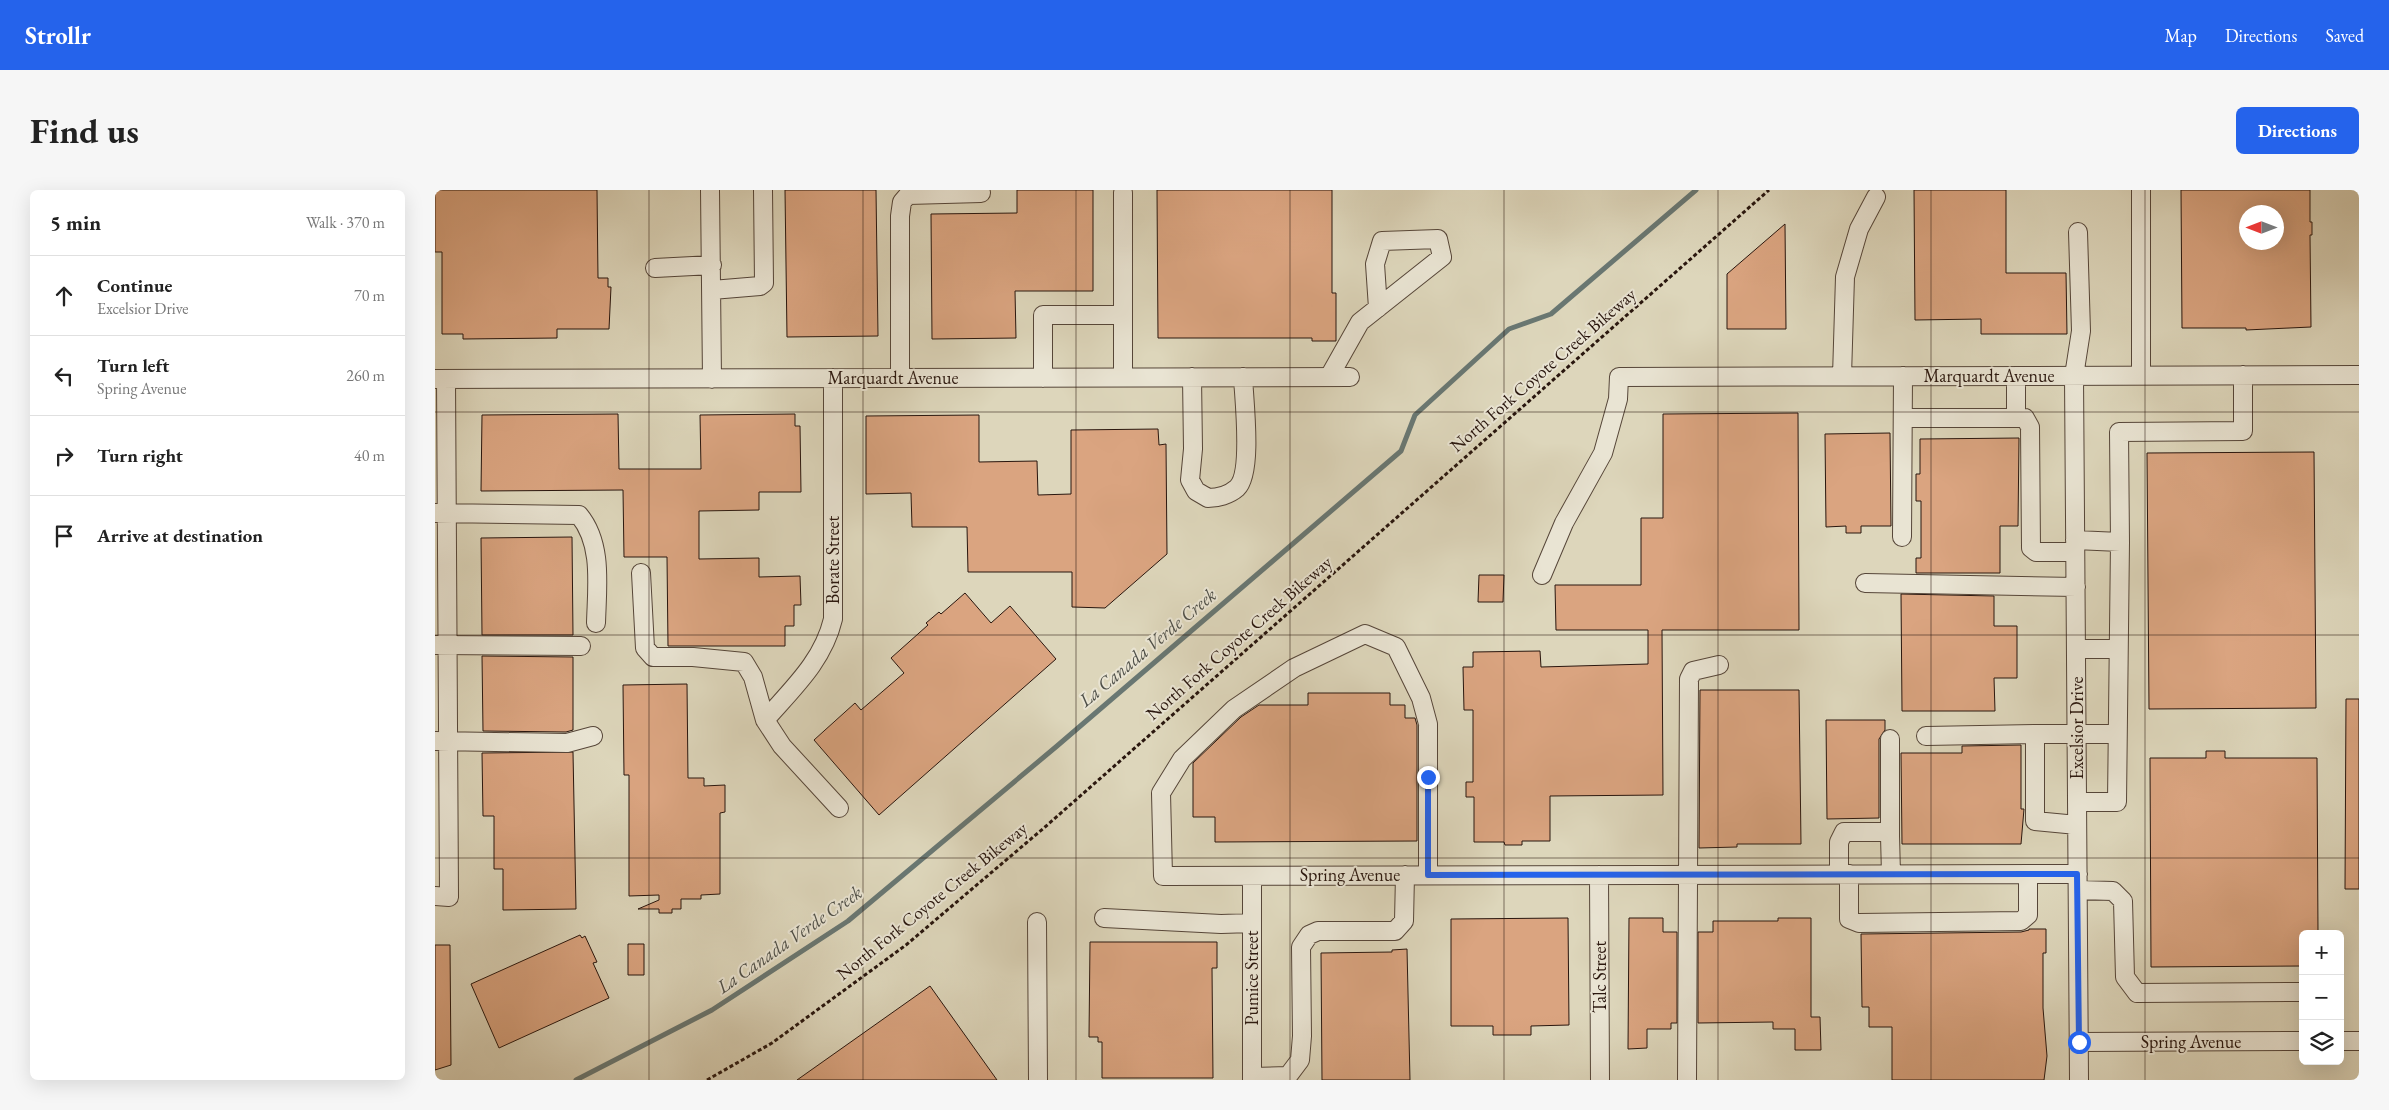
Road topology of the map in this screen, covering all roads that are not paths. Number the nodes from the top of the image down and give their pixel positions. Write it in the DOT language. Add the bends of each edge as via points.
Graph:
graph roads {
  1 [pos="710,190"];
  2 [pos="763,190"];
  3 [pos="2141,190"];
  4 [pos="1123,193"];
  5 [pos="981,194"];
  6 [pos="1876,197"];
  7 [pos="2078,232"];
  8 [pos="712,265"];
  9 [pos="655,268"];
  10 [pos="712,290"];
  11 [pos="1378,308"];
  12 [pos="1122,315"];
  13 [pos="2243,375"];
  14 [pos="2359,375"];
  15 [pos="1842,376"];
  16 [pos="1903,376"];
  17 [pos="2017,376"];
  18 [pos="2074,376"];
  19 [pos="2141,376"];
  20 [pos="1243,377"];
  21 [pos="1329,377"];
  22 [pos="1350,377"];
  23 [pos="833,378"];
  24 [pos="900,378"];
  25 [pos="1043,378"];
  26 [pos="1123,378"];
  27 [pos="1192,378"];
  28 [pos="440,379"];
  29 [pos="712,379"];
  30 [pos="1903,418"];
  31 [pos="2017,418"];
  32 [pos="441,513"];
  33 [pos="1902,536"];
  34 [pos="2120,542"];
  35 [pos="2075,546"];
  36 [pos="641,573"];
  37 [pos="1542,576"];
  38 [pos="1865,583"];
  39 [pos="2076,587"];
  40 [pos="596,623"];
  41 [pos="441,645"];
  42 [pos="581,646"];
  43 [pos="2076,649"];
  44 [pos="2118,649"];
  45 [pos="1719,665"];
  46 [pos="765,720"];
  47 [pos="2035,734"];
  48 [pos="2117,734"];
  49 [pos="2077,735"];
  50 [pos="593,736"];
  51 [pos="1926,736"];
  52 [pos="1889,739"];
  53 [pos="441,740"];
  54 [pos="2077,802"];
  55 [pos="839,808"];
  56 [pos="2077,825"];
  57 [pos="442,826"];
  58 [pos="1890,836"];
  59 [pos="1688,874"];
  60 [pos="1844,874"];
  61 [pos="1891,874"];
  62 [pos="2028,874"];
  63 [pos="1405,875"];
  64 [pos="1428,875"];
  65 [pos="1599,875"];
  66 [pos="1252,876"];
  67 [pos="2078,882"];
  68 [pos="442,896"];
  69 [pos="1104,918"];
  70 [pos="1037,922"];
  71 [pos="1252,923"];
  72 [pos="2299,992"];
  73 [pos="2299,1041"];
  74 [pos="2344,1041"];
  75 [pos="2359,1041"];
  76 [pos="2079,1042"];
  77 [pos="1252,1078"];
  78 [pos="1038,1080"];
  79 [pos="1600,1080"];
  80 [pos="1687,1080"];
  81 [pos="2079,1080"];
  1 -- 8 [label="street"];
  2 -- 10 [label="street" via="764,283"];
  3 -- 19 [label="street"];
  4 -- 12 [label="street"];
  5 -- 24 [label="street" via="908,195 902,202"];
  6 -- 15 [label="street" via="1859,229 1845,277"];
  7 -- 18 [label="street, Excelsior Drive" via="2081,331"];
  8 -- 9 [label="street"];
  8 -- 10 [label="street"];
  10 -- 29 [label="street"];
  11 -- 11 [label="street" via="1442,257 1438,239 1382,241 1375,264"];
  11 -- 21 [label="street" via="1360,322"];
  12 -- 25 [label="street" via="1043,315"];
  12 -- 26 [label="street"];
  13 -- 14 [label="street, Marquardt Avenue"];
  13 -- 19 [label="street, Marquardt Avenue"];
  13 -- 34 [label="street" via="2243,431 2119,432"];
  15 -- 16 [label="street, Marquardt Avenue"];
  15 -- 37 [label="street, Marquardt Avenue" via="1619,376 1618,399 1603,453 1564,523"];
  16 -- 17 [label="street, Marquardt Avenue"];
  16 -- 30 [label="street"];
  17 -- 18 [label="street, Marquardt Avenue"];
  17 -- 31 [label="street"];
  18 -- 19 [label="street, Marquardt Avenue"];
  18 -- 35 [label="street, Excelsior Drive"];
  20 -- 21 [label="street, Marquardt Avenue"];
  20 -- 27 [label="street, Marquardt Avenue"];
  20 -- 27 [label="street" via="1245,473 1237,488 1222,496 1207,498 1196,491 1190,480"];
  21 -- 22 [label="street, Marquardt Avenue"];
  23 -- 24 [label="street, Marquardt Avenue"];
  23 -- 29 [label="street, Marquardt Avenue"];
  23 -- 46 [label="street, Borate Street" via="833,619 819,657"];
  24 -- 25 [label="street, Marquardt Avenue"];
  25 -- 26 [label="street, Marquardt Avenue"];
  26 -- 27 [label="street, Marquardt Avenue"];
  28 -- 29 [label="street, Marquardt Avenue"];
  28 -- 32 [label="street"];
  30 -- 31 [label="street"];
  30 -- 33 [label="street"];
  31 -- 35 [label="street" via="2025,418 2030,428 2031,548 2036,552"];
  32 -- 40 [label="street" via="579,515 588,526 595,549"];
  32 -- 41 [label="street"];
  34 -- 35 [label="street"];
  34 -- 44 [label="street"];
  35 -- 39 [label="street, Excelsior Drive"];
  36 -- 46 [label="street" via="645,648 653,657 744,662 753,677"];
  38 -- 39 [label="street"];
  39 -- 43 [label="street, Excelsior Drive"];
  41 -- 42 [label="street"];
  41 -- 53 [label="street"];
  43 -- 44 [label="street"];
  43 -- 49 [label="street, Excelsior Drive"];
  44 -- 48 [label="street"];
  45 -- 59 [label="street" via="1693,671 1689,679"];
  46 -- 55 [label="street" via="782,746"];
  47 -- 49 [label="street"];
  47 -- 51 [label="street"];
  47 -- 56 [label="street" via="2035,820"];
  48 -- 49 [label="street"];
  48 -- 54 [label="street" via="2117,802"];
  49 -- 54 [label="street, Excelsior Drive"];
  50 -- 53 [label="street" via="567,743"];
  52 -- 58 [label="street"];
  53 -- 57 [label="street"];
  54 -- 56 [label="street, Excelsior Drive"];
  56 -- 67 [label="street, Excelsior Drive"];
  57 -- 68 [label="street"];
  58 -- 60 [label="street" via="1887,832 1844,832 1839,842"];
  58 -- 61 [label="street"];
  59 -- 60 [label="street, Spring Avenue"];
  59 -- 65 [label="street, Spring Avenue"];
  59 -- 80 [label="street"];
  60 -- 61 [label="street, Spring Avenue"];
  60 -- 62 [label="street" via="1849,919 1859,923 2021,922 2028,915"];
  61 -- 62 [label="street, Spring Avenue"];
  62 -- 67 [label="street, Spring Avenue"];
  63 -- 64 [label="street, Spring Avenue"];
  63 -- 66 [label="street, Spring Avenue"];
  63 -- 77 [label="street" via="1404,921 1395,931 1318,931 1309,935 1300,952 1300,1060 1288,1076"];
  64 -- 65 [label="street, Spring Avenue"];
  64 -- 66 [label="street, Spring Avenue" via="1428,724 1421,698 1396,647 1365,634 1294,668 1234,709 1182,759 1161,793 1163,876"];
  65 -- 79 [label="street, Talc Street"];
  66 -- 71 [label="street, Pumice Street"];
  67 -- 72 [label="street, Spring Avenue" via="2113,891 2123,902 2125,977 2137,993"];
  67 -- 76 [label="street, Excelsior Drive"];
  69 -- 71 [label="street"];
  70 -- 78 [label="street"];
  71 -- 77 [label="street, Pumice Street"];
  73 -- 76 [label="street, Spring Avenue"];
  74 -- 75 [label="street"];
  76 -- 81 [label="street, Excelsior Drive"];
}
